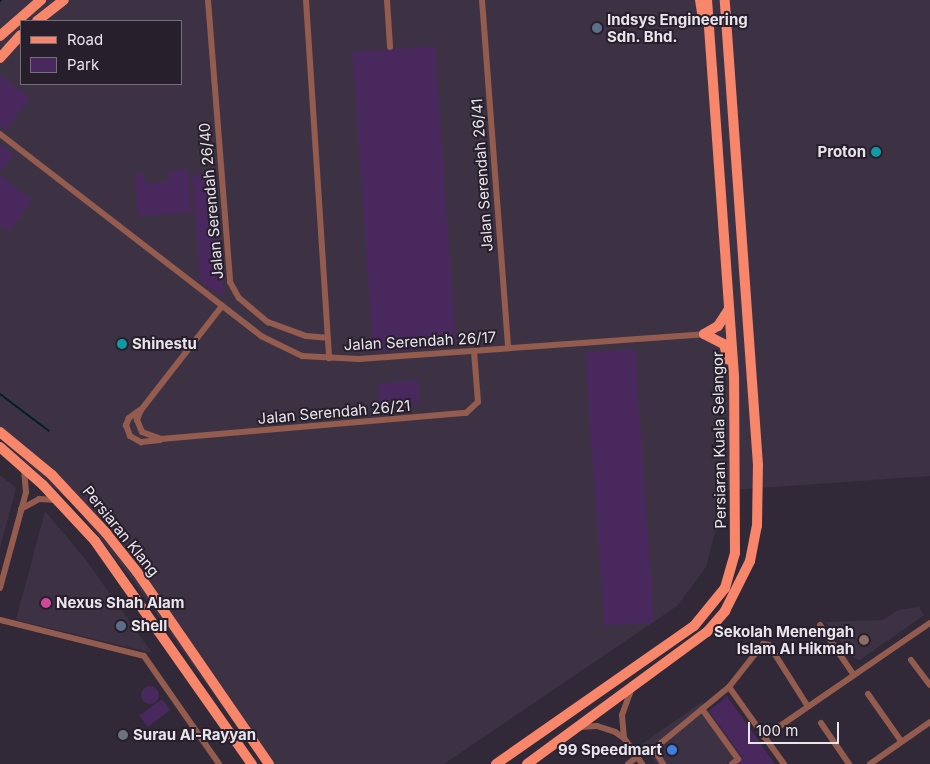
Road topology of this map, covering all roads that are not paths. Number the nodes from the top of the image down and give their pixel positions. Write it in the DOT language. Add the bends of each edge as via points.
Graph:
graph roads {
  1 [pos="42,0"];
  2 [pos="64,0"];
  3 [pos="208,0"];
  4 [pos="306,0"];
  5 [pos="387,0"];
  6 [pos="482,0"];
  7 [pos="700,0"];
  8 [pos="707,0"];
  9 [pos="725,0"];
  10 [pos="38,20"];
  11 [pos="0,36"];
  12 [pos="20,36"];
  13 [pos="390,47"];
  14 [pos="0,58"];
  15 [pos="712,64"];
  16 [pos="0,134"];
  17 [pos="222,306"];
  18 [pos="730,307"];
  19 [pos="704,334"];
  20 [pos="327,338"];
  21 [pos="508,348"];
  22 [pos="474,351"];
  23 [pos="329,358"];
  24 [pos="140,410"];
  25 [pos="0,432"];
  26 [pos="161,439"];
  27 [pos="0,447"];
  28 [pos="22,465"];
  29 [pos="733,467"];
  30 [pos="57,500"];
  31 [pos="21,510"];
  32 [pos="0,588"];
  33 [pos="0,620"];
  34 [pos="930,623"];
  35 [pos="820,625"];
  36 [pos="911,660"];
  37 [pos="853,674"];
  38 [pos="930,685"];
  39 [pos="633,687"];
  40 [pos="729,687"];
  41 [pos="868,694"];
  42 [pos="807,705"];
  43 [pos="702,710"];
  44 [pos="930,722"];
  45 [pos="821,723"];
  46 [pos="579,727"];
  47 [pos="624,738"];
  48 [pos="764,738"];
  49 [pos="901,741"];
  50 [pos="638,757"];
  51 [pos="219,764"];
  52 [pos="252,764"];
  53 [pos="269,764"];
  54 [pos="496,764"];
  55 [pos="527,764"];
  56 [pos="628,764"];
  57 [pos="642,764"];
  58 [pos="663,764"];
  59 [pos="732,764"];
  60 [pos="784,764"];
  61 [pos="849,764"];
  62 [pos="870,764"];
  1 -- 11 [label="main road"];
  2 -- 10 [label="main road"];
  3 -- 20 [label="street, Jalan Serendah 26/40" via="230,282 239,298 268,322 306,336"];
  4 -- 20 [label="street"];
  5 -- 13 [label="street"];
  6 -- 21 [label="street, Jalan Serendah 26/41"];
  7 -- 15 [label="main road"];
  8 -- 15 [label="main road, Persiaran Kuala Selangor"];
  9 -- 39 [label="main road" via="758,465 757,526 750,561 725,611 707,632"];
  12 -- 14 [label="main road"];
  15 -- 18 [label="main road, Persiaran Kuala Selangor"];
  16 -- 17 [label="street, Jalan Serendah 26/17"];
  17 -- 23 [label="street, Jalan Serendah 26/17" via="277,346 302,356"];
  17 -- 24 [label="street"];
  18 -- 19 [label="main road" via="718,326"];
  18 -- 29 [label="main road, Persiaran Kuala Selangor" via="734,376"];
  19 -- 21 [label="street, Jalan Serendah 26/17"];
  19 -- 29 [label="main road" via="720,340 727,351 727,416"];
  20 -- 23 [label="street"];
  21 -- 22 [label="street, Jalan Serendah 26/17"];
  22 -- 23 [label="street, Jalan Serendah 26/17" via="359,360"];
  22 -- 26 [label="street, Jalan Serendah 26/21" via="478,402 466,413"];
  24 -- 26 [label="street, Jalan Serendah 26/21" via="139,429"];
  24 -- 26 [label="street" via="129,418 126,425 130,436 141,442"];
  25 -- 53 [label="main road, Persiaran Klang" via="52,475 106,533 143,580"];
  27 -- 28 [label="main road, Persiaran Klang"];
  28 -- 30 [label="main road, Persiaran Klang"];
  28 -- 31 [label="street" via="27,484"];
  29 -- 54 [label="main road, Persiaran Kuala Selangor" via="737,526 735,553 725,588 710,608 694,626"];
  30 -- 31 [label="street" via="39,499 24,504"];
  30 -- 52 [label="main road, Persiaran Klang" via="122,576"];
  31 -- 32 [label="street"];
  33 -- 51 [label="street" via="144,656"];
  34 -- 37 [label="street"];
  35 -- 37 [label="street"];
  36 -- 38 [label="street"];
  37 -- 42 [label="street"];
  39 -- 46 [label="main road"];
  39 -- 47 [label="street" via="622,715"];
  40 -- 42 [label="street" via="766,643"];
  40 -- 43 [label="street"];
  40 -- 48 [label="street"];
  41 -- 49 [label="street"];
  42 -- 48 [label="street"];
  43 -- 58 [label="street" via="660,743 658,754"];
  43 -- 59 [label="street" via="738,759"];
  44 -- 49 [label="street"];
  45 -- 61 [label="street"];
  46 -- 47 [label="street" via="607,729"];
  46 -- 55 [label="main road"];
  47 -- 50 [label="street"];
  48 -- 60 [label="street"];
  49 -- 62 [label="street"];
  50 -- 56 [label="street"];
  50 -- 57 [label="street"];
}
